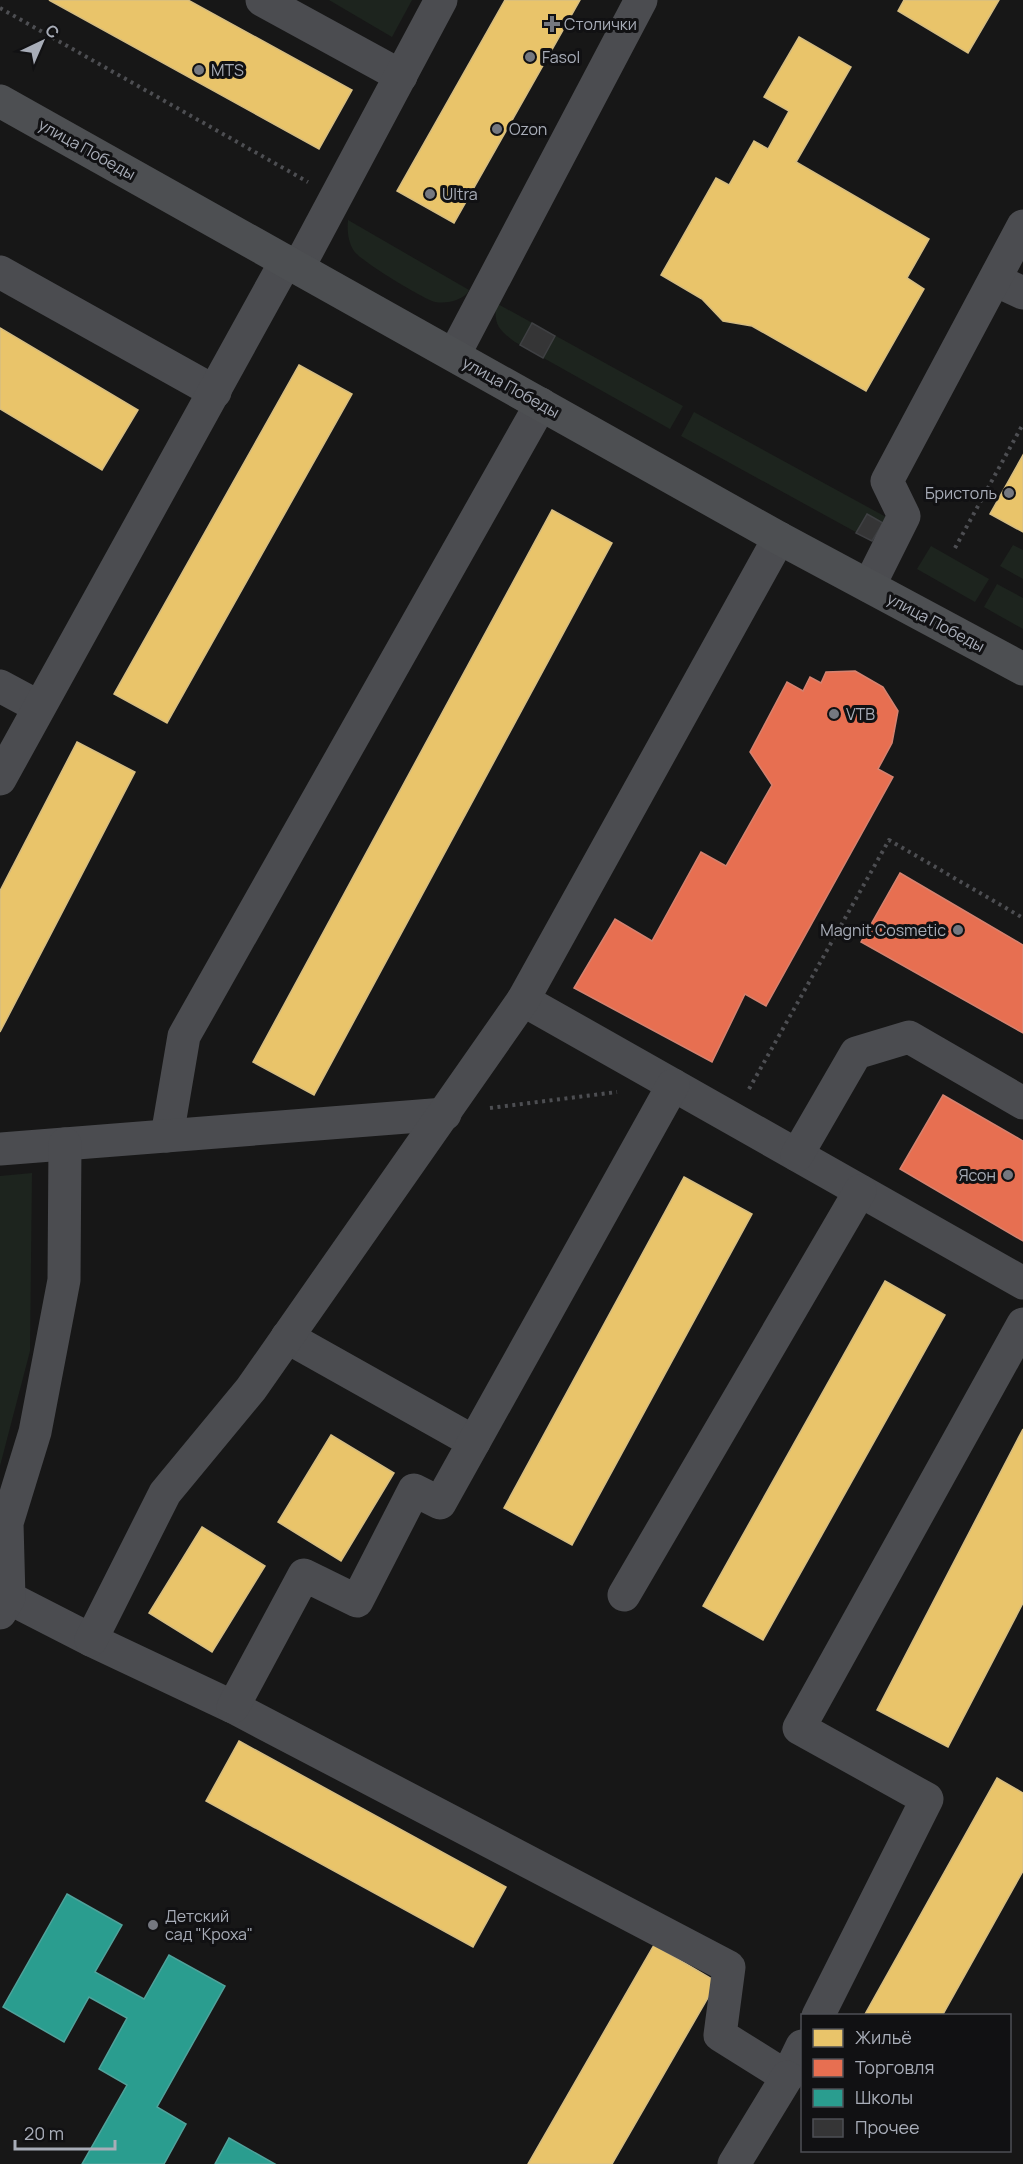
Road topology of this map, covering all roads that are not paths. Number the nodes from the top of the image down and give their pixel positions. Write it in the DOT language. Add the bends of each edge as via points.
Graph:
graph roads {
  1 [pos="262,0"];
  2 [pos="441,0"];
  3 [pos="641,0"];
  4 [pos="401,76"];
  5 [pos="0,101"];
  6 [pos="1023,226"];
  7 [pos="292,265"];
  8 [pos="0,272"];
  9 [pos="1009,287"];
  10 [pos="454,355"];
  11 [pos="215,392"];
  12 [pos="541,404"];
  13 [pos="779,538"];
  14 [pos="869,586"];
  15 [pos="1023,669"];
  16 [pos="0,686"];
  17 [pos="39,707"];
  18 [pos="0,779"];
  19 [pos="523,1000"];
  20 [pos="673,1085"];
  21 [pos="1023,1103"];
  22 [pos="445,1114"];
  23 [pos="167,1136"];
  24 [pos="65,1144"];
  25 [pos="0,1149"];
  26 [pos="796,1155"];
  27 [pos="860,1191"];
  28 [pos="1023,1283"];
  29 [pos="1023,1323"];
  30 [pos="287,1337"];
  31 [pos="474,1442"];
  32 [pos="624,1595"];
  33 [pos="4,1605"];
  34 [pos="91,1641"];
  35 [pos="233,1707"];
  36 [pos="819,2014"];
  37 [pos="801,2048"];
  38 [pos="787,2077"];
  39 [pos="734,2164"];
  1 -- 4 [label="lane"];
  2 -- 4 [label="lane"];
  3 -- 10 [label="lane"];
  4 -- 7 [label="lane" via="336,198"];
  5 -- 7 [label="main road, улица Победы"];
  6 -- 9 [label="lane"];
  7 -- 10 [label="main road, улица Победы"];
  7 -- 11 [label="lane"];
  8 -- 11 [label="lane"];
  9 -- 14 [label="lane" via="887,482 904,516"];
  10 -- 12 [label="main road, улица Победы"];
  11 -- 17 [label="lane"];
  12 -- 13 [label="main road, улица Победы"];
  12 -- 23 [label="lane" via="184,1036"];
  13 -- 14 [label="main road, улица Победы"];
  13 -- 19 [label="lane"];
  14 -- 15 [label="main road, улица Победы"];
  16 -- 17 [label="lane"];
  17 -- 18 [label="lane"];
  19 -- 20 [label="lane"];
  19 -- 22 [label="lane"];
  20 -- 26 [label="lane"];
  20 -- 31 [label="lane"];
  21 -- 26 [label="lane" via="909,1037 856,1053"];
  22 -- 23 [label="lane"];
  22 -- 30 [label="lane"];
  23 -- 24 [label="lane"];
  24 -- 25 [label="lane"];
  24 -- 33 [label="lane" via="64,1280 35,1432 7,1523"];
  26 -- 27 [label="lane"];
  27 -- 28 [label="lane"];
  27 -- 32 [label="lane"];
  29 -- 36 [label="lane" via="799,1728 927,1798"];
  30 -- 31 [label="lane"];
  30 -- 34 [label="lane" via="251,1389 165,1493"];
  31 -- 35 [label="lane" via="440,1503 414,1490 357,1601 304,1575"];
  33 -- 34 [label="lane"];
  34 -- 35 [label="lane"];
  35 -- 38 [label="lane" via="729,1967 720,2035"];
  37 -- 38 [label="lane"];
  38 -- 39 [label="lane"];
}
